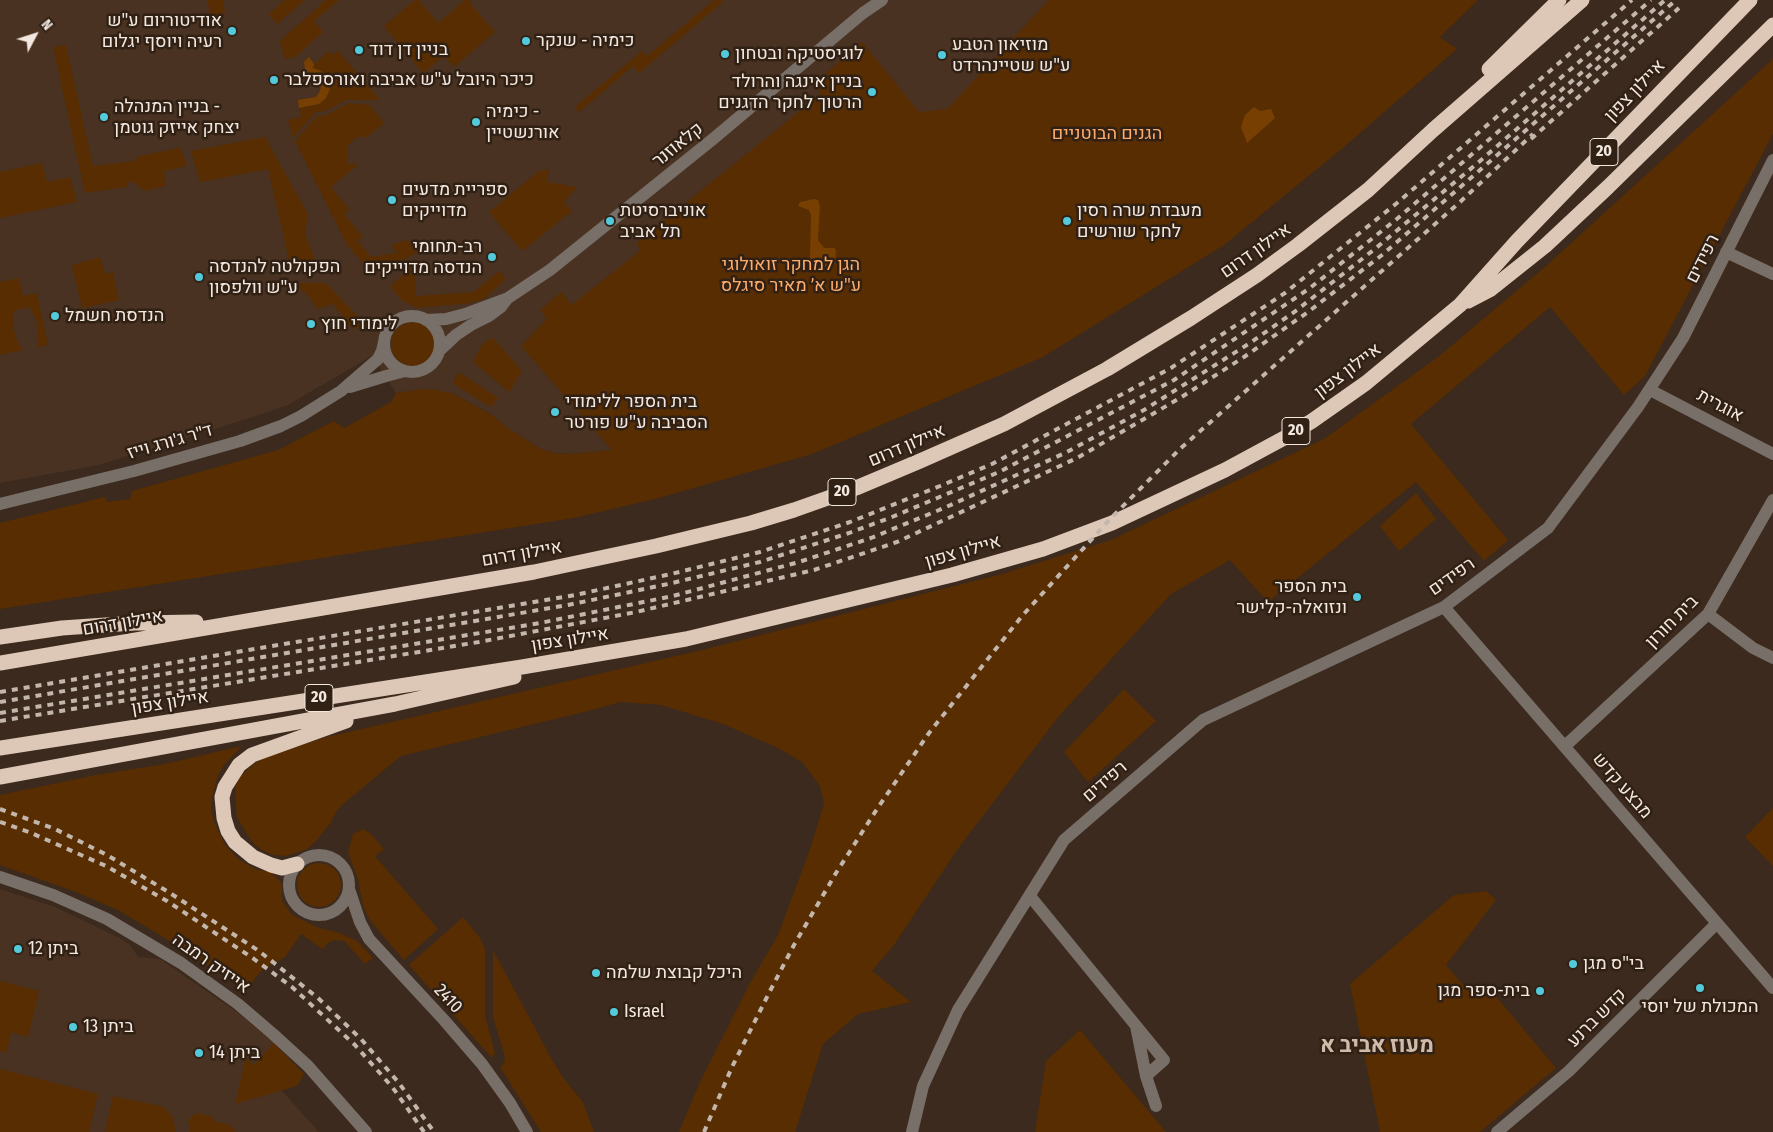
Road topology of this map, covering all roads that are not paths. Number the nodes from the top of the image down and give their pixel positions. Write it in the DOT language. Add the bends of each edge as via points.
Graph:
graph roads {
  1 [pos="873,0"];
  2 [pos="882,0"];
  3 [pos="1558,0"];
  4 [pos="1582,0"];
  5 [pos="1750,0"];
  6 [pos="863,13"];
  7 [pos="1773,25"];
  8 [pos="1773,160"];
  9 [pos="1368,190"];
  10 [pos="1726,252"];
  11 [pos="1773,274"];
  12 [pos="508,298"];
  13 [pos="1460,305"];
  14 [pos="426,320"];
  15 [pos="384,342"];
  16 [pos="440,350"];
  17 [pos="405,372"];
  18 [pos="1650,390"];
  19 [pos="341,391"];
  20 [pos="1773,454"];
  21 [pos="1773,500"];
  22 [pos="0,504"];
  23 [pos="1444,607"];
  24 [pos="1708,614"];
  25 [pos="248,620"];
  26 [pos="0,636"];
  27 [pos="638,648"];
  28 [pos="1773,658"];
  29 [pos="0,664"];
  30 [pos="395,704"];
  31 [pos="1565,746"];
  32 [pos="0,748"];
  33 [pos="0,777"];
  34 [pos="297,864"];
  35 [pos="0,877"];
  36 [pos="349,890"];
  37 [pos="1030,896"];
  38 [pos="1717,923"];
  39 [pos="1773,988"];
  40 [pos="1136,1026"];
  41 [pos="1146,1076"];
  42 [pos="1156,1106"];
  43 [pos="366,1132"];
  44 [pos="527,1132"];
  45 [pos="912,1132"];
  46 [pos="1497,1132"];
  1 -- 6 [label="street, קלאוזנר"];
  2 -- 6 [label="street, קלאוזנר"];
  3 -- 9 [label="highway"];
  4 -- 9 [label="highway, איילון דרום / 20"];
  5 -- 13 [label="highway, איילון צפון / 20" via="1517,241"];
  6 -- 12 [label="street, קלאוזנר" via="550,270"];
  7 -- 13 [label="highway" via="1545,246 1491,289"];
  8 -- 10 [label="street, רפידים"];
  9 -- 25 [label="highway, איילון דרום / 20" via="1257,274 1134,354 1004,424 856,488 760,520 656,546 534,572"];
  10 -- 11 [label="street"];
  10 -- 18 [label="street, רפידים" via="1682,338"];
  12 -- 14 [label="street, קלאוזנר" via="465,314"];
  12 -- 16 [label="street, קלאוזנר" via="489,316 456,334"];
  13 -- 27 [label="highway, איילון צפון / 20" via="1366,383 1312,421 1225,470 1112,523 952,575 734,629"];
  14 -- 15 [label="street" via="412,316 397,320 388,330"];
  14 -- 16 [label="street" via="438,333"];
  15 -- 17 [label="street" via="392,364"];
  15 -- 19 [label="street, ד\"ר ג'ורג וייז" via="378,359"];
  16 -- 17 [label="street" via="433,364 427,368"];
  17 -- 19 [label="street, ד\"ר ג'ורג וייז"];
  18 -- 20 [label="street, אוגרית"];
  18 -- 23 [label="street, רפידים" via="1548,528"];
  19 -- 22 [label="street, ד\"ר ג'ורג וייז" via="282,426 240,441"];
  21 -- 24 [label="street, בית חורון"];
  23 -- 31 [label="street, מבצע קדש"];
  23 -- 37 [label="street, רפידים" via="1203,720 1064,840"];
  24 -- 28 [label="street" via="1753,648"];
  24 -- 31 [label="street, בית חורון"];
  25 -- 26 [label="highway" via="71,627"];
  25 -- 29 [label="highway, איילון דרום / 20"];
  27 -- 30 [label="highway, 20"];
  27 -- 32 [label="highway, איילון צפון / 20"];
  30 -- 33 [label="highway, 20"];
  30 -- 34 [label="highway" via="258,752 244,760 229,778 222,806 228,832 235,842 253,857 271,865 282,868"];
  31 -- 38 [label="street, מבצע קדש"];
  34 -- 36 [label="street" via="309,856 330,857 343,866"];
  34 -- 36 [label="street" via="290,878 290,894 306,912 322,915 337,909"];
  35 -- 43 [label="street, אייזיק רמבה" via="53,895 107,919 182,963 238,1004 308,1066"];
  36 -- 44 [label="street, 2410" via="369,939 482,1064"];
  37 -- 40 [label="street"];
  37 -- 45 [label="street, רפידים" via="958,1010 923,1086"];
  38 -- 39 [label="street, מבצע קדש"];
  38 -- 46 [label="street, קדש ברנע" via="1569,1071"];
  40 -- 41 [label="street"];
  40 -- 41 [label="street" via="1164,1060"];
  41 -- 42 [label="street"];
}
